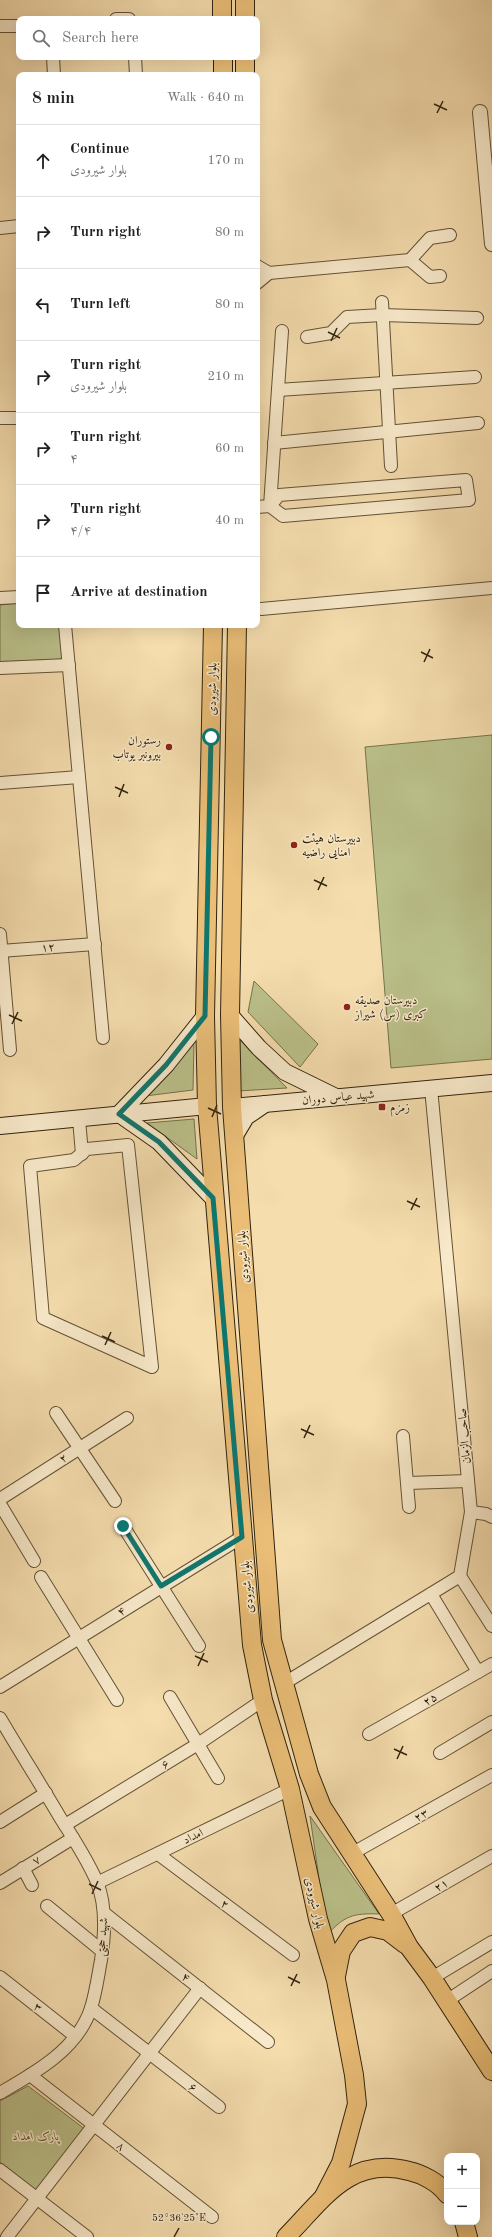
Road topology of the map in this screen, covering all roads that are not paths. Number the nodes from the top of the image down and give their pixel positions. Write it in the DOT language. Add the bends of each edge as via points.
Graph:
graph roads {
  1 [pos="222,0"];
  2 [pos="245,0"];
  3 [pos="222,16"];
  4 [pos="245,16"];
  5 [pos="0,26"];
  6 [pos="16,26"];
  7 [pos="53,60"];
  8 [pos="135,60"];
  9 [pos="223,60"];
  10 [pos="245,60"];
  11 [pos="54,72"];
  12 [pos="136,72"];
  13 [pos="223,72"];
  14 [pos="245,72"];
  15 [pos="480,112"];
  16 [pos="16,226"];
  17 [pos="0,228"];
  18 [pos="450,235"];
  19 [pos="492,244"];
  20 [pos="410,260"];
  21 [pos="260,268"];
  22 [pos="268,273"];
  23 [pos="440,276"];
  24 [pos="260,280"];
  25 [pos="382,302"];
  26 [pos="382,315"];
  27 [pos="477,318"];
  28 [pos="282,331"];
  29 [pos="307,336"];
  30 [pos="476,377"];
  31 [pos="386,383"];
  32 [pos="278,390"];
  33 [pos="0,418"];
  34 [pos="16,418"];
  35 [pos="478,423"];
  36 [pos="389,432"];
  37 [pos="274,443"];
  38 [pos="390,466"];
  39 [pos="270,506"];
  40 [pos="260,507"];
  41 [pos="492,588"];
  42 [pos="16,597"];
  43 [pos="0,598"];
  44 [pos="261,609"];
  45 [pos="65,628"];
  46 [pos="213,628"];
  47 [pos="237,628"];
  48 [pos="69,665"];
  49 [pos="0,668"];
  50 [pos="235,716"];
  51 [pos="212,717"];
  52 [pos="211,737"];
  53 [pos="235,737"];
  54 [pos="79,777"];
  55 [pos="0,783"];
  56 [pos="0,934"];
  57 [pos="95,944"];
  58 [pos="1,951"];
  59 [pos="230,1015"];
  60 [pos="205,1016"];
  61 [pos="103,1038"];
  62 [pos="10,1050"];
  63 [pos="492,1083"];
  64 [pos="431,1088"];
  65 [pos="336,1097"];
  66 [pos="265,1104"];
  67 [pos="207,1106"];
  68 [pos="232,1107"];
  69 [pos="119,1114"];
  70 [pos="79,1119"];
  71 [pos="0,1126"];
  72 [pos="234,1137"];
  73 [pos="82,1154"];
  74 [pos="213,1198"];
  75 [pos="56,1413"];
  76 [pos="127,1418"];
  77 [pos="403,1436"];
  78 [pos="79,1448"];
  79 [pos="258,1468"];
  80 [pos="237,1469"];
  81 [pos="468,1480"];
  82 [pos="408,1483"];
  83 [pos="0,1498"];
  84 [pos="114,1501"];
  85 [pos="0,1504"];
  86 [pos="409,1507"];
  87 [pos="471,1512"];
  88 [pos="492,1517"];
  89 [pos="123,1526"];
  90 [pos="242,1537"];
  91 [pos="34,1561"];
  92 [pos="460,1576"];
  93 [pos="42,1577"];
  94 [pos="161,1586"];
  95 [pos="431,1594"];
  96 [pos="492,1626"];
  97 [pos="79,1637"];
  98 [pos="199,1646"];
  99 [pos="492,1664"];
  100 [pos="478,1672"];
  101 [pos="283,1684"];
  102 [pos="0,1687"];
  103 [pos="170,1697"];
  104 [pos="117,1700"];
  105 [pos="263,1700"];
  106 [pos="0,1718"];
  107 [pos="492,1722"];
  108 [pos="369,1734"];
  109 [pos="198,1744"];
  110 [pos="440,1753"];
  111 [pos="492,1775"];
  112 [pos="218,1778"];
  113 [pos="290,1789"];
  114 [pos="46,1793"];
  115 [pos="0,1822"];
  116 [pos="65,1825"];
  117 [pos="73,1838"];
  118 [pos="158,1854"];
  119 [pos="351,1854"];
  120 [pos="492,1856"];
  121 [pos="23,1868"];
  122 [pos="0,1883"];
  123 [pos="97,1883"];
  124 [pos="32,1885"];
  125 [pos="47,1906"];
  126 [pos="104,1913"];
  127 [pos="391,1914"];
  128 [pos="492,1942"];
  129 [pos="409,1947"];
  130 [pos="102,1951"];
  131 [pos="293,1956"];
  132 [pos="492,1971"];
  133 [pos="0,1977"];
  134 [pos="432,1978"];
  135 [pos="336,1980"];
  136 [pos="200,1988"];
  137 [pos="445,2002"];
  138 [pos="91,2008"];
  139 [pos="75,2036"];
  140 [pos="268,2042"];
  141 [pos="150,2054"];
  142 [pos="492,2071"];
  143 [pos="30,2075"];
  144 [pos="0,2093"];
  145 [pos="219,2107"];
  146 [pos="94,2125"];
  147 [pos="0,2170"];
  148 [pos="444,2192"];
  149 [pos="324,2196"];
  150 [pos="36,2200"];
  151 [pos="212,2217"];
  152 [pos="465,2225"];
  153 [pos="6,2237"];
  154 [pos="87,2237"];
  155 [pos="286,2237"];
  156 [pos="468,2237"];
  1 -- 3 [label="main road"];
  2 -- 4 [label="main road"];
  5 -- 6 [label="street"];
  7 -- 11 [label="street"];
  8 -- 12 [label="street"];
  9 -- 13 [label="main road"];
  10 -- 14 [label="main road"];
  15 -- 19 [label="street"];
  16 -- 17 [label="street"];
  18 -- 20 [label="street" via="430,238"];
  20 -- 22 [label="street"];
  20 -- 23 [label="street" via="430,277"];
  21 -- 22 [label="street"];
  22 -- 24 [label="street"];
  25 -- 26 [label="street"];
  26 -- 27 [label="street"];
  26 -- 29 [label="street" via="347,317 331,333"];
  26 -- 31 [label="street"];
  28 -- 32 [label="street"];
  30 -- 31 [label="street"];
  31 -- 32 [label="street"];
  31 -- 36 [label="street"];
  32 -- 37 [label="street"];
  33 -- 34 [label="street"];
  35 -- 36 [label="street"];
  36 -- 37 [label="street"];
  36 -- 38 [label="street"];
  37 -- 39 [label="street"];
  39 -- 39 [label="street" via="283,516 468,500 466,480 279,495"];
  39 -- 40 [label="street"];
  41 -- 44 [label="street"];
  42 -- 43 [label="street"];
  45 -- 48 [label="street"];
  46 -- 51 [label="main road, بلوار شیرودی"];
  47 -- 50 [label="main road, بلوار شیرودی"];
  48 -- 49 [label="street"];
  48 -- 54 [label="street"];
  50 -- 51 [label="main road" via="224,720"];
  50 -- 53 [label="main road, بلوار شیرودی"];
  51 -- 52 [label="main road, بلوار شیرودی"];
  52 -- 53 [label="main road" via="223,733"];
  52 -- 60 [label="main road, بلوار شیرودی"];
  53 -- 59 [label="main road, بلوار شیرودی"];
  54 -- 55 [label="street"];
  54 -- 57 [label="street"];
  56 -- 58 [label="street"];
  57 -- 58 [label="street, ۱۲"];
  57 -- 61 [label="street"];
  58 -- 62 [label="street"];
  59 -- 65 [label="main road" via="259,1048 285,1072"];
  59 -- 68 [label="main road, بلوار شیرودی"];
  60 -- 67 [label="main road, بلوار شیرودی"];
  60 -- 69 [label="main road" via="166,1065"];
  63 -- 64 [label="main road, شهید عباس دوران"];
  64 -- 65 [label="main road, شهید عباس دوران"];
  64 -- 81 [label="street, صاحب الزمان"];
  65 -- 66 [label="main road, شهید عباس دوران"];
  66 -- 68 [label="main road, شهید عباس دوران"];
  66 -- 72 [label="main road" via="246,1117"];
  67 -- 69 [label="main road"];
  67 -- 74 [label="main road, بلوار شیرودی"];
  68 -- 72 [label="main road, بلوار شیرودی"];
  69 -- 70 [label="main road"];
  69 -- 74 [label="main road" via="159,1142"];
  70 -- 71 [label="main road"];
  70 -- 73 [label="street"];
  72 -- 79 [label="main road, بلوار شیرودی"];
  73 -- 73 [label="street" via="74,1160 30,1166 43,1318 152,1367 128,1146 87,1149"];
  74 -- 80 [label="main road, بلوار شیرودی"];
  75 -- 78 [label="street"];
  76 -- 78 [label="street, ۲"];
  77 -- 82 [label="street"];
  78 -- 83 [label="street, ۲"];
  78 -- 84 [label="street"];
  79 -- 80 [label="main road"];
  79 -- 101 [label="main road, بلوار شیرودی" via="272,1640"];
  80 -- 90 [label="main road, بلوار شیرودی"];
  81 -- 82 [label="street"];
  81 -- 87 [label="street, صاحب الزمان"];
  82 -- 86 [label="street"];
  85 -- 91 [label="street"];
  87 -- 88 [label="street"];
  87 -- 92 [label="street, صاحب الزمان"];
  89 -- 94 [label="street"];
  90 -- 94 [label="street, ۴"];
  90 -- 105 [label="main road, بلوار شیرودی" via="252,1645"];
  92 -- 95 [label="street"];
  92 -- 96 [label="street"];
  93 -- 97 [label="street"];
  94 -- 97 [label="street, ۴"];
  94 -- 98 [label="street"];
  95 -- 100 [label="street"];
  95 -- 101 [label="street"];
  97 -- 102 [label="street, ۴"];
  97 -- 104 [label="street"];
  99 -- 100 [label="street, ۲۵"];
  100 -- 108 [label="street, ۲۵"];
  101 -- 119 [label="main road, بلوار شیرودی" via="309,1774 322,1807"];
  103 -- 109 [label="street"];
  105 -- 109 [label="street, ۶"];
  105 -- 113 [label="main road, بلوار شیرودی"];
  106 -- 114 [label="street, شهید حجتی"];
  107 -- 110 [label="street"];
  109 -- 112 [label="street"];
  109 -- 116 [label="street, ۶"];
  111 -- 119 [label="street, ۲۳"];
  113 -- 118 [label="street, امداد"];
  113 -- 135 [label="main road, بلوار شیرودی" via="318,1919"];
  114 -- 115 [label="street"];
  114 -- 116 [label="street, شهید حجتی"];
  116 -- 117 [label="street, شهید حجتی"];
  117 -- 121 [label="street, ۷"];
  117 -- 123 [label="street, شهید حجتی"];
  118 -- 123 [label="street, امداد"];
  118 -- 131 [label="street, ۲"];
  119 -- 127 [label="main road, بلوار شیرودی"];
  120 -- 127 [label="street, ۲۱"];
  121 -- 122 [label="street, ۷"];
  121 -- 124 [label="street"];
  123 -- 126 [label="street, شهید حجتی"];
  125 -- 130 [label="street"];
  126 -- 130 [label="street, شهید حجتی"];
  126 -- 136 [label="street, ۴"];
  127 -- 129 [label="main road, بلوار شیرودی"];
  128 -- 134 [label="street"];
  129 -- 134 [label="main road, بلوار شیرودی"];
  129 -- 135 [label="main road" via="388,1931 370,1927 353,1933 341,1951"];
  130 -- 138 [label="street, شهید حجتی"];
  132 -- 137 [label="street"];
  133 -- 139 [label="street, ۳"];
  134 -- 137 [label="main road, بلوار شیرودی"];
  135 -- 149 [label="main road, بلوار شیرودی" via="357,2104 341,2163"];
  136 -- 140 [label="street, ۴"];
  136 -- 141 [label="street"];
  137 -- 142 [label="main road, بلوار شیرودی"];
  138 -- 139 [label="street, شهید حجتی"];
  138 -- 141 [label="street, ۶"];
  139 -- 143 [label="street, شهید حجتی" via="65,2049"];
  141 -- 145 [label="street, ۶"];
  141 -- 146 [label="street"];
  143 -- 144 [label="street, شهید حجتی"];
  143 -- 146 [label="street, ۸"];
  146 -- 150 [label="street"];
  146 -- 151 [label="street, ۸"];
  147 -- 150 [label="street"];
  148 -- 149 [label="main road" via="421,2174 395,2167 368,2169 344,2179"];
  149 -- 155 [label="main road"];
  150 -- 153 [label="street"];
  150 -- 154 [label="street"];
  152 -- 156 [label="main road"];
}
